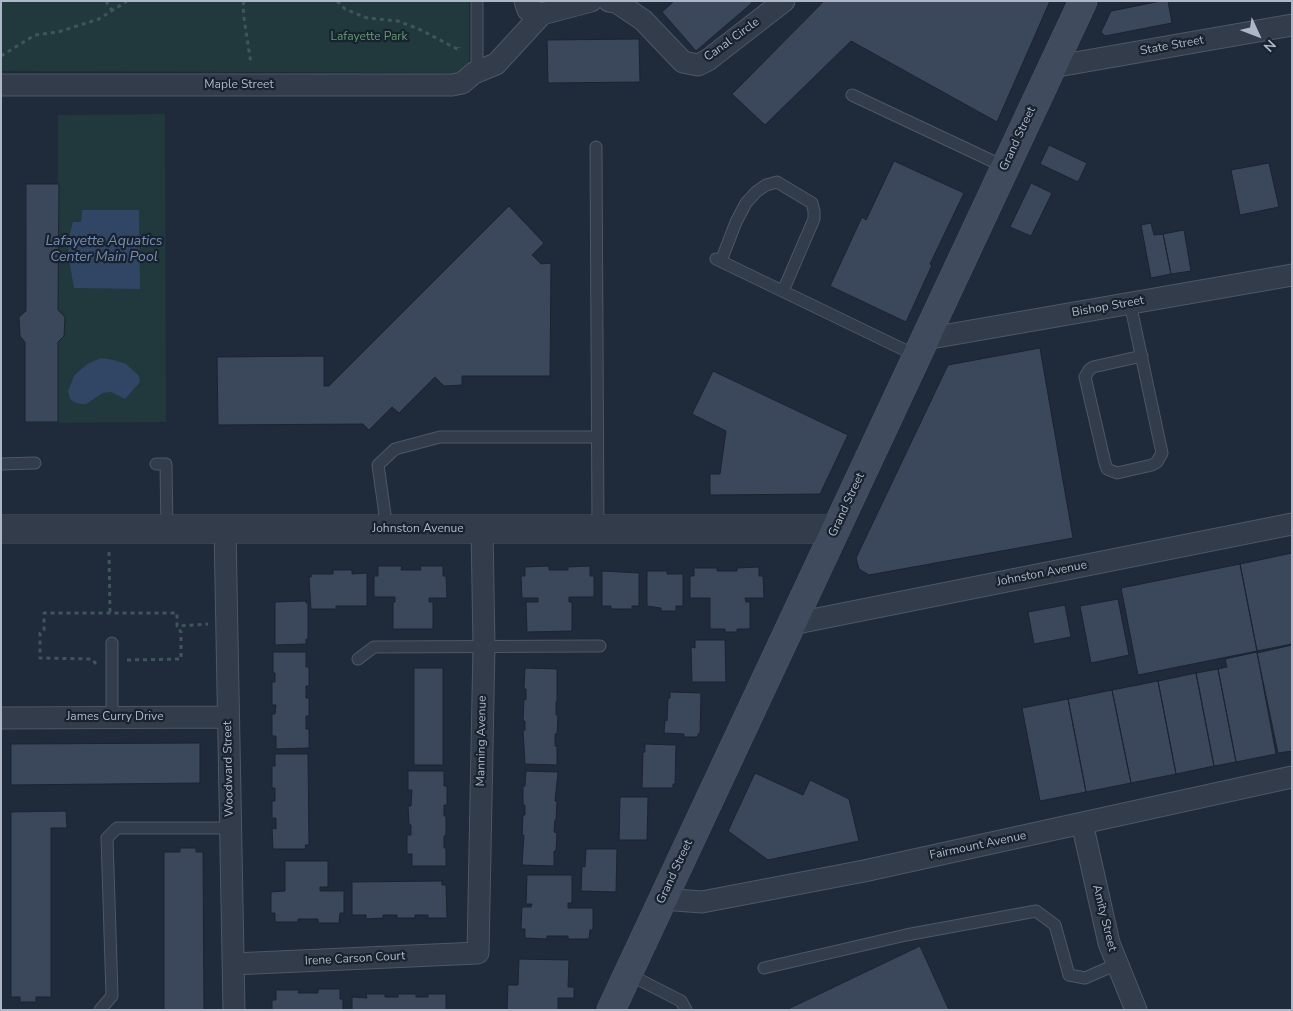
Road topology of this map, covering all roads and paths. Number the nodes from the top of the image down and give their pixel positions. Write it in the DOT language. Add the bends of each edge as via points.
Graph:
graph roads {
  1 [pos="106,1"];
  2 [pos="127,1"];
  3 [pos="244,1"];
  4 [pos="337,1"];
  5 [pos="478,1"];
  6 [pos="525,1"];
  7 [pos="591,1"];
  8 [pos="609,1"];
  9 [pos="784,1"];
  10 [pos="1083,1"];
  11 [pos="112,11"];
  12 [pos="542,14"];
  13 [pos="1292,25"];
  14 [pos="459,50"];
  15 [pos="1,56"];
  16 [pos="251,65"];
  17 [pos="1052,67"];
  18 [pos="474,73"];
  19 [pos="1,85"];
  20 [pos="852,96"];
  21 [pos="596,146"];
  22 [pos="1005,167"];
  23 [pos="1292,275"];
  24 [pos="783,291"];
  25 [pos="1130,303"];
  26 [pos="921,348"];
  27 [pos="1142,356"];
  28 [pos="597,438"];
  29 [pos="35,463"];
  30 [pos="1,464"];
  31 [pos="156,464"];
  32 [pos="1292,524"];
  33 [pos="1,529"];
  34 [pos="167,529"];
  35 [pos="225,529"];
  36 [pos="387,529"];
  37 [pos="482,529"];
  38 [pos="598,529"];
  39 [pos="836,529"];
  40 [pos="109,552"];
  41 [pos="110,613"];
  42 [pos="792,624"];
  43 [pos="177,626"];
  44 [pos="112,643"];
  45 [pos="484,646"];
  46 [pos="600,646"];
  47 [pos="358,658"];
  48 [pos="125,662"];
  49 [pos="112,717"];
  50 [pos="228,717"];
  51 [pos="1,718"];
  52 [pos="1292,777"];
  53 [pos="1082,823"];
  54 [pos="231,828"];
  55 [pos="662,899"];
  56 [pos="478,953"];
  57 [pos="233,964"];
  58 [pos="1117,964"];
  59 [pos="764,968"];
  60 [pos="628,974"];
  61 [pos="100,1010"];
  62 [pos="234,1010"];
  63 [pos="611,1010"];
  64 [pos="686,1010"];
  65 [pos="1136,1010"];
  1 -- 11 [label="path"];
  2 -- 11 [label="path"];
  3 -- 16 [label="path"];
  4 -- 14 [label="path" via="345,9 367,18 398,21"];
  5 -- 18 [label="lane" via="478,64"];
  6 -- 12 [label="street" via="528,10"];
  7 -- 12 [label="street"];
  8 -- 9 [label="street, Canal Circle" via="616,2 643,20 683,62 698,65"];
  10 -- 17 [label="main road, Grand Street"];
  11 -- 15 [label="path" via="99,20 78,27 35,35"];
  12 -- 18 [label="street, Maple Street" via="496,64"];
  13 -- 17 [label="street, State Street"];
  17 -- 22 [label="main road, Grand Street"];
  18 -- 19 [label="street, Maple Street" via="452,85"];
  20 -- 22 [label="lane"];
  21 -- 28 [label="lane"];
  22 -- 26 [label="main road, Grand Street"];
  23 -- 25 [label="street, Bishop Street"];
  24 -- 24 [label="lane" via="719,260 746,203 766,185 777,182 812,203 814,219"];
  24 -- 26 [label="lane"];
  25 -- 26 [label="street, Bishop Street"];
  25 -- 27 [label="lane"];
  26 -- 39 [label="main road, Grand Street"];
  27 -- 27 [label="lane" via="1162,453 1158,462 1152,465 1118,473 1108,469 1104,463 1085,377 1093,367"];
  28 -- 36 [label="lane" via="440,437 394,449 378,465"];
  28 -- 38 [label="lane"];
  29 -- 30 [label="lane"];
  31 -- 34 [label="lane" via="166,464"];
  32 -- 42 [label="street, Johnston Avenue"];
  33 -- 34 [label="street, Johnston Avenue"];
  34 -- 35 [label="street, Johnston Avenue"];
  35 -- 36 [label="street, Johnston Avenue"];
  35 -- 50 [label="street, Woodward Street"];
  36 -- 37 [label="street, Johnston Avenue"];
  37 -- 38 [label="street, Johnston Avenue"];
  37 -- 45 [label="street, Manning Avenue"];
  38 -- 39 [label="street, Johnston Avenue"];
  39 -- 42 [label="main road, Grand Street"];
  40 -- 41 [label="path"];
  42 -- 55 [label="main road, Grand Street"];
  43 -- 48 [label="path" via="181,632 181,659 128,659"];
  44 -- 49 [label="lane"];
  45 -- 46 [label="lane"];
  45 -- 47 [label="lane" via="374,647"];
  45 -- 56 [label="street, Manning Avenue"];
  49 -- 50 [label="street, James Curry Drive"];
  49 -- 51 [label="street, James Curry Drive"];
  50 -- 54 [label="street, Woodward Street"];
  52 -- 53 [label="street, Fairmount Avenue"];
  53 -- 55 [label="street, Fairmount Avenue" via="864,871 702,902"];
  53 -- 58 [label="street, Amity Street" via="1108,943"];
  54 -- 57 [label="street, Woodward Street"];
  54 -- 61 [label="lane" via="116,828 107,838 112,996"];
  55 -- 60 [label="main road, Grand Street"];
  56 -- 57 [label="street, Irene Carson Court"];
  57 -- 62 [label="street, Woodward Street"];
  58 -- 59 [label="lane" via="1085,978 1069,975 1055,925 1036,911 906,935"];
  58 -- 65 [label="street, Amity Street"];
  60 -- 63 [label="main road, Grand Street"];
  60 -- 64 [label="lane" via="681,1001"];
}
